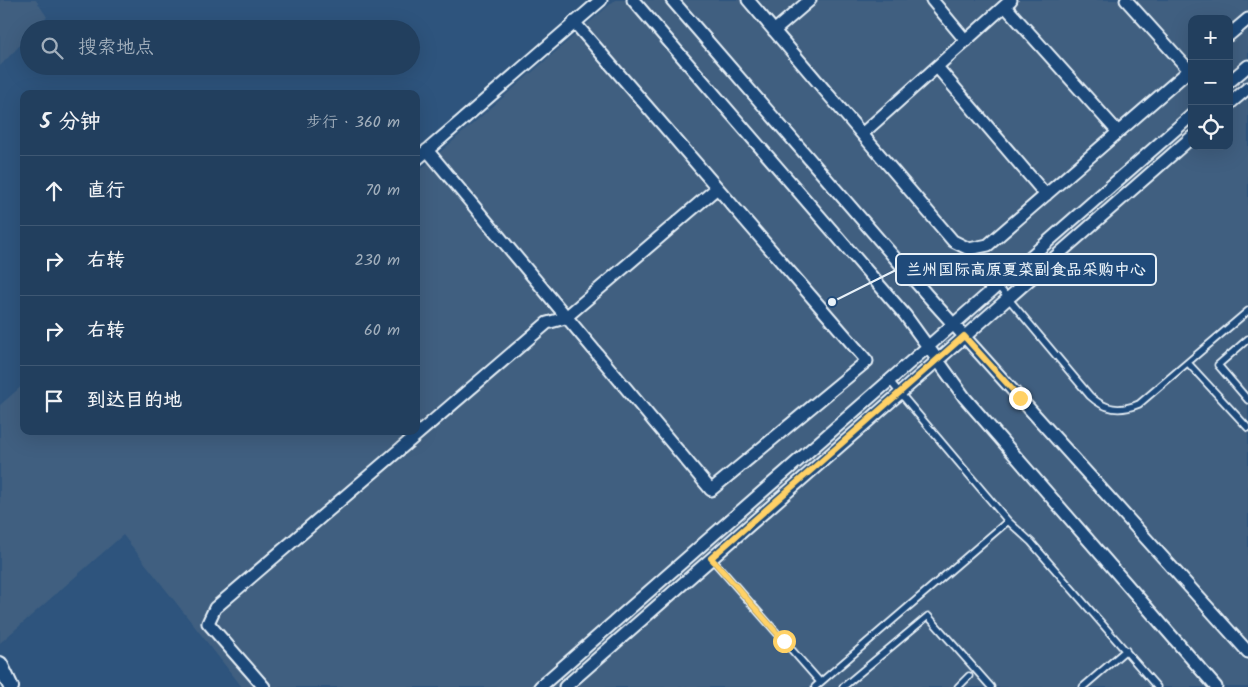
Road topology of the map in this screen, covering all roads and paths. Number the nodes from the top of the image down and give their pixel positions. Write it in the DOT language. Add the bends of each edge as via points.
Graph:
graph roads {
  1 [pos="600,0"];
  2 [pos="633,0"];
  3 [pos="672,0"];
  4 [pos="748,0"];
  5 [pos="810,0"];
  6 [pos="932,0"];
  7 [pos="1126,0"];
  8 [pos="1008,3"];
  9 [pos="1248,19"];
  10 [pos="574,22"];
  11 [pos="774,31"];
  12 [pos="1233,32"];
  13 [pos="966,41"];
  14 [pos="1188,66"];
  15 [pos="1248,66"];
  16 [pos="937,67"];
  17 [pos="1188,72"];
  18 [pos="1233,79"];
  19 [pos="1248,88"];
  20 [pos="1233,101"];
  21 [pos="1188,118"];
  22 [pos="1118,132"];
  23 [pos="862,134"];
  24 [pos="1188,140"];
  25 [pos="427,150"];
  26 [pos="420,156"];
  27 [pos="717,188"];
  28 [pos="1046,194"];
  29 [pos="997,285"];
  30 [pos="1007,298"];
  31 [pos="1248,311"];
  32 [pos="565,318"];
  33 [pos="953,324"];
  34 [pos="964,336"];
  35 [pos="1248,339"];
  36 [pos="928,346"];
  37 [pos="937,359"];
  38 [pos="1188,363"];
  39 [pos="889,380"];
  40 [pos="900,392"];
  41 [pos="1248,400"];
  42 [pos="1248,428"];
  43 [pos="420,432"];
  44 [pos="417,435"];
  45 [pos="1008,521"];
  46 [pos="711,558"];
  47 [pos="1126,650"];
  48 [pos="1248,652"];
  49 [pos="0,664"];
  50 [pos="970,676"];
  51 [pos="820,682"];
  52 [pos="11,687"];
  53 [pos="264,687"];
  54 [pos="540,687"];
  55 [pos="564,687"];
  56 [pos="815,687"];
  57 [pos="843,687"];
  58 [pos="958,687"];
  59 [pos="991,687"];
  60 [pos="1083,687"];
  61 [pos="1157,687"];
  62 [pos="1216,687"];
  1 -- 10 [label="street"];
  2 -- 36 [label="street" via="905,315"];
  3 -- 33 [label="street"];
  4 -- 11 [label="street"];
  5 -- 11 [label="street"];
  6 -- 13 [label="street"];
  7 -- 14 [label="street"];
  8 -- 13 [label="street"];
  8 -- 22 [label="street"];
  9 -- 12 [label="street"];
  10 -- 25 [label="street"];
  10 -- 27 [label="street"];
  11 -- 23 [label="street"];
  13 -- 16 [label="street"];
  15 -- 18 [label="street"];
  16 -- 23 [label="street"];
  16 -- 28 [label="street"];
  17 -- 22 [label="street"];
  19 -- 20 [label="street"];
  21 -- 29 [label="street"];
  22 -- 28 [label="street"];
  23 -- 28 [label="street" via="953,241 965,248 974,250 988,245"];
  24 -- 30 [label="street"];
  25 -- 26 [label="street"];
  25 -- 32 [label="street"];
  27 -- 32 [label="street"];
  27 -- 32 [label="street" via="867,361 711,490"];
  29 -- 30 [label="lane"];
  29 -- 33 [label="street"];
  30 -- 34 [label="street"];
  30 -- 38 [label="lane" via="1090,396 1108,408 1119,410 1139,404"];
  31 -- 38 [label="lane"];
  32 -- 43 [label="street" via="547,323"];
  33 -- 34 [label="street"];
  33 -- 36 [label="street"];
  34 -- 37 [label="street"];
  34 -- 48 [label="street"];
  35 -- 41 [label="lane" via="1218,365"];
  36 -- 37 [label="street"];
  36 -- 39 [label="street"];
  37 -- 40 [label="street"];
  37 -- 62 [label="street" via="965,398"];
  38 -- 42 [label="lane"];
  39 -- 40 [label="lane"];
  39 -- 54 [label="street"];
  40 -- 45 [label="lane"];
  40 -- 46 [label="street"];
  44 -- 53 [label="street" via="215,608 208,623"];
  45 -- 47 [label="lane" via="1031,542"];
  45 -- 51 [label="lane"];
  46 -- 51 [label="lane"];
  46 -- 55 [label="street"];
  47 -- 60 [label="lane"];
  47 -- 61 [label="lane"];
  49 -- 52 [label="street"];
  50 -- 58 [label="lane"];
  51 -- 56 [label="lane"];
  57 -- 59 [label="lane" via="928,616"];
}
